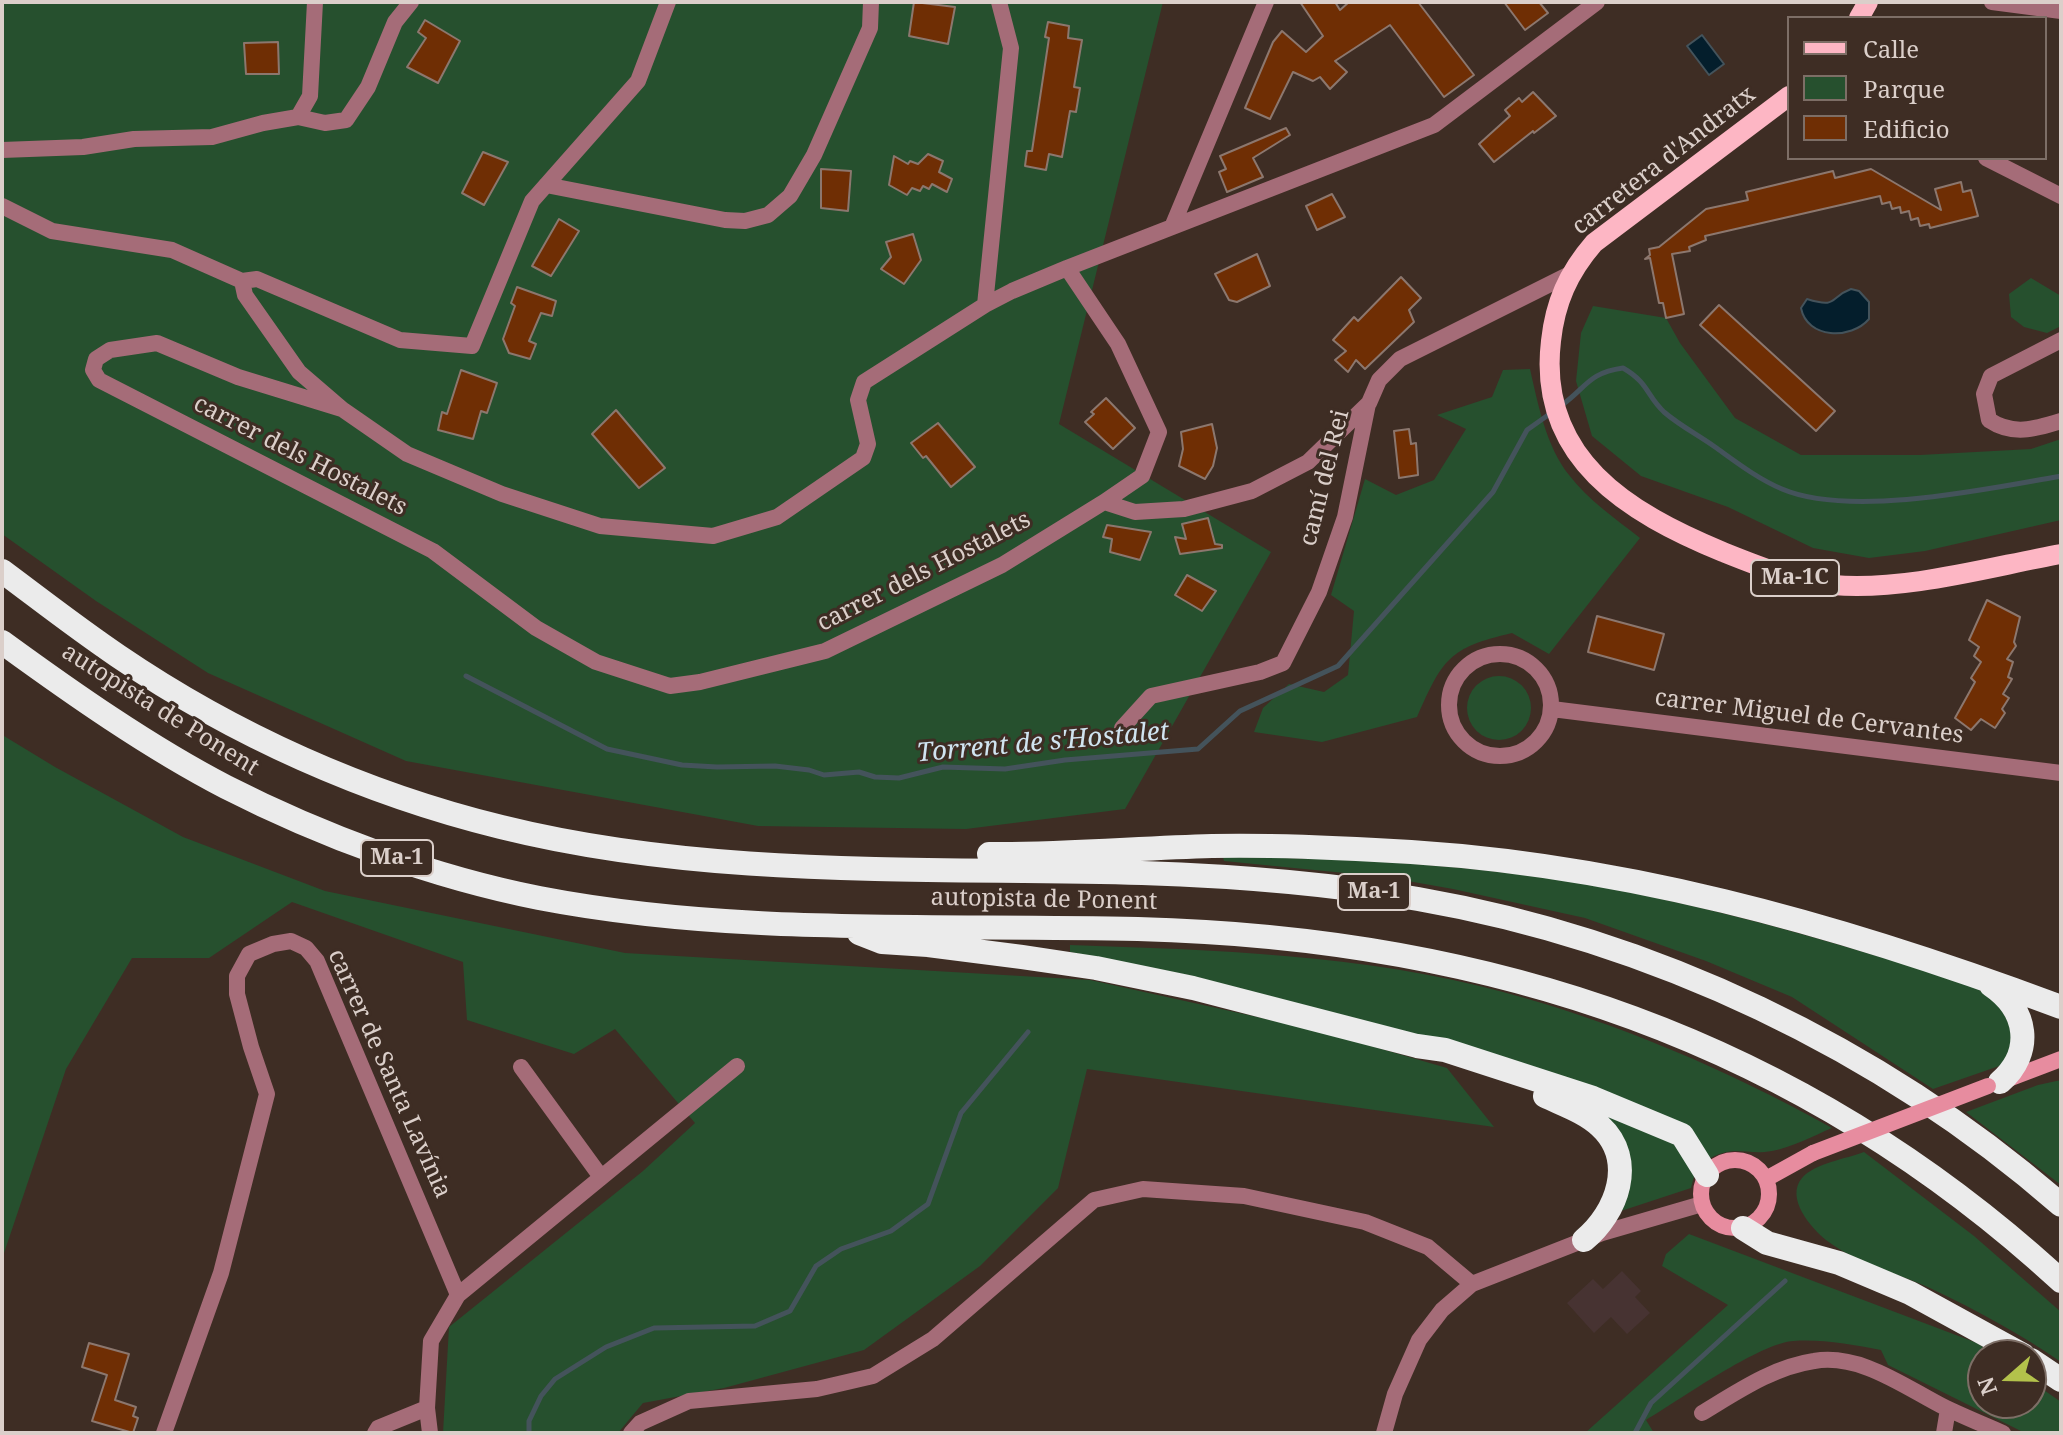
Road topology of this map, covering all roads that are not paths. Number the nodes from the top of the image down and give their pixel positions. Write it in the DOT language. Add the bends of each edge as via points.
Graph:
graph roads {
  1 [pos="315,2"];
  2 [pos="411,2"];
  3 [pos="668,2"];
  4 [pos="871,2"];
  5 [pos="999,2"];
  6 [pos="1266,2"];
  7 [pos="1597,2"];
  8 [pos="1992,2"];
  9 [pos="2061,11"];
  10 [pos="1787,98"];
  11 [pos="298,117"];
  12 [pos="2,150"];
  13 [pos="1990,160"];
  14 [pos="546,185"];
  15 [pos="2061,196"];
  16 [pos="2,206"];
  17 [pos="1172,227"];
  18 [pos="1067,268"];
  19 [pos="1570,274"];
  20 [pos="242,281"];
  21 [pos="985,305"];
  22 [pos="2061,340"];
  23 [pos="1369,403"];
  24 [pos="342,409"];
  25 [pos="2061,421"];
  26 [pos="1104,502"];
  27 [pos="2061,554"];
  28 [pos="2,571"];
  29 [pos="2,642"];
  30 [pos="2,661"];
  31 [pos="37,668"];
  32 [pos="1552,709"];
  33 [pos="1122,728"];
  34 [pos="2061,773"];
  35 [pos="611,848"];
  36 [pos="842,926"];
  37 [pos="1975,975"];
  38 [pos="2061,1007"];
  39 [pos="1417,1046"];
  40 [pos="2061,1059"];
  41 [pos="737,1066"];
  42 [pos="521,1067"];
  43 [pos="1994,1084"];
  44 [pos="1707,1175"];
  45 [pos="601,1177"];
  46 [pos="1766,1179"];
  47 [pos="1702,1204"];
  48 [pos="2061,1205"];
  49 [pos="1743,1228"];
  50 [pos="1584,1240"];
  51 [pos="2061,1281"];
  52 [pos="1472,1284"];
  53 [pos="458,1295"];
  54 [pos="1994,1339"];
  55 [pos="427,1408"];
  56 [pos="1948,1409"];
  57 [pos="1702,1413"];
  58 [pos="164,1433"];
  59 [pos="375,1433"];
  60 [pos="430,1433"];
  61 [pos="631,1433"];
  62 [pos="1384,1433"];
  63 [pos="1944,1433"];
  64 [pos="2003,1433"];
  1 -- 11 [label="street" via="310,96"];
  2 -- 11 [label="street" via="395,22 368,87 346,120 325,123"];
  3 -- 14 [label="street" via="638,81"];
  4 -- 14 [label="street" via="870,28 814,155 790,196 768,215 725,220"];
  5 -- 21 [label="street" via="1011,48"];
  6 -- 17 [label="street"];
  7 -- 17 [label="street" via="1434,125"];
  8 -- 9 [label="street"];
  10 -- 19 [label="main road, carretera d'Andratx / Ma-1C" via="1594,243"];
  11 -- 12 [label="street" via="212,137"];
  13 -- 15 [label="street"];
  14 -- 20 [label="street" via="532,201 472,346 400,340 257,279"];
  16 -- 20 [label="street" via="52,231 172,250"];
  17 -- 18 [label="street"];
  18 -- 21 [label="street"];
  18 -- 26 [label="street" via="1118,344 1159,432 1142,476"];
  19 -- 23 [label="street" via="1400,359 1379,380"];
  19 -- 27 [label="main road, carretera d'Andratx / Ma-1C" via="1552,324 1549,378 1555,412 1594,476 1625,502 1708,546 1803,581 1869,586"];
  20 -- 24 [label="street" via="245,295 299,372"];
  21 -- 24 [label="street" via="864,382 858,400 868,444 863,458 777,517 713,536 600,526 502,494 407,454"];
  22 -- 25 [label="street" via="1991,376 1984,394 1989,420 2004,430 2030,430"];
  23 -- 26 [label="street" via="1308,462 1252,491 1184,509 1135,512"];
  23 -- 33 [label="street, camí del Rei" via="1345,517 1319,592 1283,663 1151,696"];
  24 -- 26 [label="street, carrer dels Hostalets" via="238,377 157,343 110,350 96,359 93,370 99,380 433,551 536,628 596,662 670,686 825,651 1002,565"];
  28 -- 35 [label="highway, autopista de Ponent / Ma-1" via="121,659 314,764 481,822"];
  29 -- 31 [label="highway, autopista de Ponent / Ma-1"];
  30 -- 31 [label="highway"];
  31 -- 36 [label="highway, autopista de Ponent / Ma-1" via="221,784 354,844 438,871 534,897 620,911"];
  32 -- 32 [label="street" via="1550,692 1535,668 1500,654 1469,665 1451,692 1449,709 1462,740 1492,756 1509,756 1532,745 1548,726"];
  32 -- 34 [label="street, carrer Miguel de Cervantes"];
  35 -- 37 [label="highway" via="666,841 796,851 1001,854 1294,846 1481,858 1735,902"];
  35 -- 48 [label="highway, autopista de Ponent / Ma-1" via="771,865 1234,878 1376,892 1497,916 1691,978 1791,1024 1906,1089"];
  36 -- 39 [label="highway" via="882,942 1022,957 1193,988"];
  36 -- 51 [label="highway, autopista de Ponent / Ma-1" via="1142,929 1274,937 1415,956 1561,992 1672,1032 1812,1099 1937,1179"];
  37 -- 38 [label="highway"];
  37 -- 43 [label="highway" via="2013,1006 2022,1031 2017,1064"];
  39 -- 44 [label="highway" via="1580,1093 1682,1135"];
  39 -- 50 [label="highway" via="1544,1095 1602,1128 1619,1156 1620,1180 1605,1218"];
  40 -- 43 [label="street"];
  41 -- 45 [label="street"];
  42 -- 45 [label="street"];
  43 -- 46 [label="street, bridge" via="1813,1153"];
  44 -- 46 [label="street" via="1715,1166 1738,1160"];
  44 -- 47 [label="street"];
  45 -- 53 [label="street"];
  46 -- 49 [label="street" via="1766,1209"];
  47 -- 49 [label="street" via="1723,1226"];
  47 -- 50 [label="street"];
  49 -- 54 [label="highway" via="1767,1243 1839,1263 1910,1293"];
  50 -- 52 [label="street"];
  52 -- 61 [label="street" via="1428,1247 1365,1222 1244,1196 1143,1189 1094,1200 933,1339 873,1376 817,1389 689,1401 640,1423"];
  52 -- 62 [label="street" via="1419,1340"];
  53 -- 55 [label="street" via="431,1341"];
  53 -- 58 [label="street, carrer de Santa Lavínia" via="317,961 291,941 249,954 237,976 237,994 267,1094 221,1273"];
  55 -- 59 [label="street"];
  55 -- 60 [label="street"];
  56 -- 57 [label="street" via="1859,1365 1817,1360 1768,1375"];
  56 -- 63 [label="street"];
  56 -- 64 [label="street"];
}
